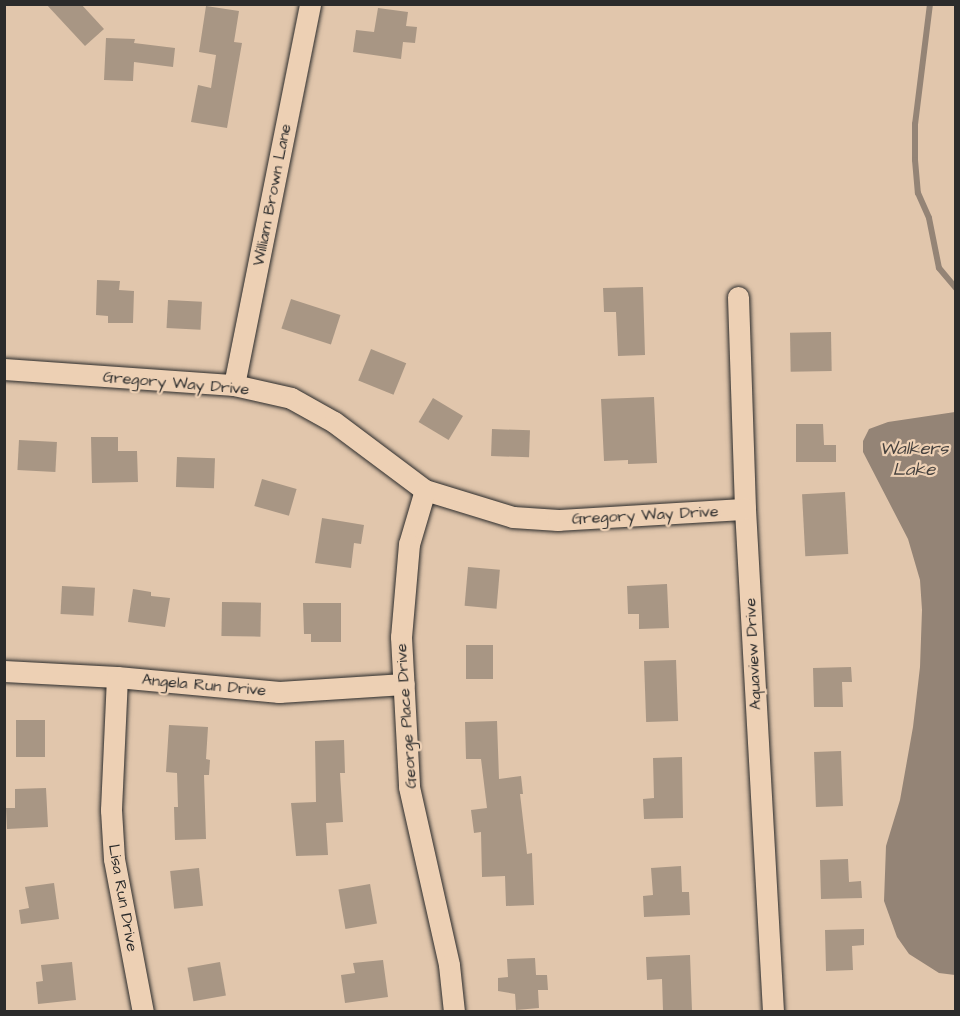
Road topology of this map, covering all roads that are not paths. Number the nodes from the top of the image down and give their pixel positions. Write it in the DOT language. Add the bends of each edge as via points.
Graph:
graph roads {
  1 [pos="310,4"];
  2 [pos="738,297"];
  3 [pos="4,369"];
  4 [pos="234,385"];
  5 [pos="426,490"];
  6 [pos="745,509"];
  7 [pos="4,671"];
  8 [pos="117,677"];
  9 [pos="404,684"];
  10 [pos="143,1011"];
  11 [pos="454,1011"];
  12 [pos="773,1011"];
  1 -- 4 [label="street, William Brown Lane"];
  2 -- 6 [label="street, Aquaview Drive"];
  3 -- 4 [label="street, Gregory Way Drive"];
  4 -- 5 [label="street, Gregory Way Drive" via="291,398 334,422"];
  5 -- 6 [label="street, Gregory Way Drive" via="513,517 558,520"];
  5 -- 9 [label="street, George Place Drive" via="409,544 401,637"];
  6 -- 12 [label="street, Aquaview Drive"];
  7 -- 8 [label="street, Angela Run Drive"];
  8 -- 9 [label="street, Angela Run Drive" via="279,692"];
  8 -- 10 [label="street, Lisa Run Drive" via="111,810 114,859"];
  9 -- 11 [label="street, George Place Drive" via="409,787 449,965"];
}
